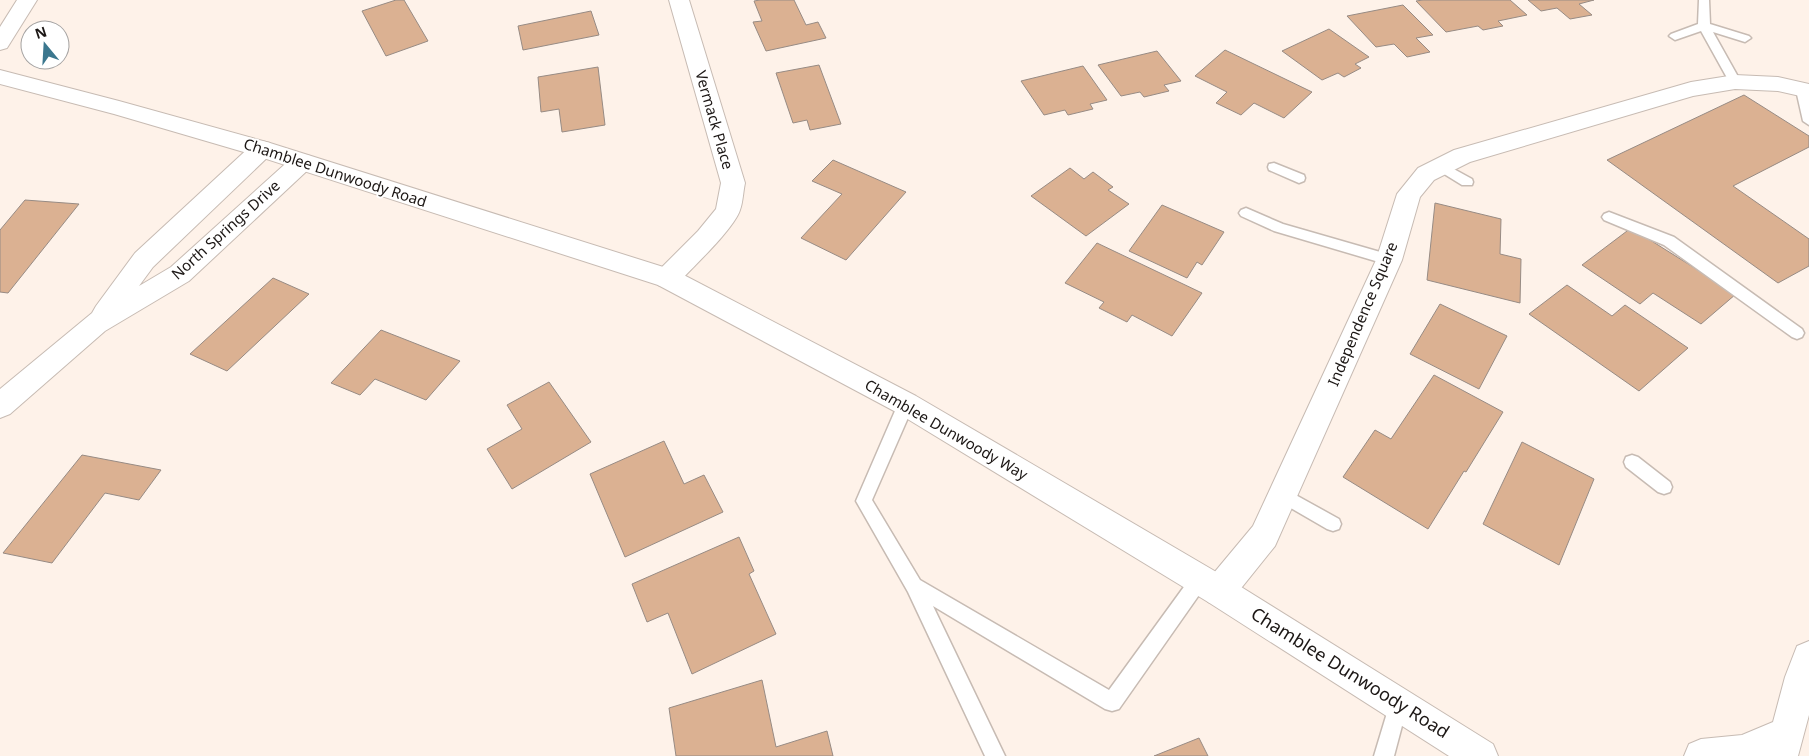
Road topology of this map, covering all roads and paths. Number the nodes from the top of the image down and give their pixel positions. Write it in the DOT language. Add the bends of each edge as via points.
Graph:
graph roads {
  1 [pos="27,0"];
  2 [pos="679,0"];
  3 [pos="1704,0"];
  4 [pos="1704,26"];
  5 [pos="1675,36"];
  6 [pos="1745,38"];
  7 [pos="0,43"];
  8 [pos="0,77"];
  9 [pos="1735,82"];
  10 [pos="1806,90"];
  11 [pos="1809,121"];
  12 [pos="262,149"];
  13 [pos="302,162"];
  14 [pos="1441,166"];
  15 [pos="1274,167"];
  16 [pos="1298,178"];
  17 [pos="1467,182"];
  18 [pos="1246,213"];
  19 [pos="1609,217"];
  20 [pos="1390,260"];
  21 [pos="667,278"];
  22 [pos="96,324"];
  23 [pos="1804,330"];
  24 [pos="906,404"];
  25 [pos="0,406"];
  26 [pos="1632,462"];
  27 [pos="1664,487"];
  28 [pos="1283,496"];
  29 [pos="1334,524"];
  30 [pos="1209,585"];
  31 [pos="914,586"];
  32 [pos="1809,657"];
  33 [pos="1399,703"];
  34 [pos="1788,749"];
  35 [pos="1485,755"];
  36 [pos="995,756"];
  37 [pos="1384,756"];
  38 [pos="1701,756"];
  1 -- 7 [label="street"];
  2 -- 21 [label="street, Vermack Place" via="733,182 728,211 708,237"];
  3 -- 4 [label="lane"];
  4 -- 5 [label="lane"];
  4 -- 6 [label="lane"];
  4 -- 9 [label="lane"];
  8 -- 12 [label="street, Chamblee Dunwoody Road"];
  9 -- 10 [label="street, Independence Square" via="1778,84"];
  9 -- 14 [label="street, Independence Square" via="1691,88 1462,156"];
  10 -- 11 [label="lane"];
  12 -- 13 [label="street, Chamblee Dunwoody Road"];
  12 -- 22 [label="street, North Springs Drive" via="144,260"];
  13 -- 21 [label="street, Chamblee Dunwoody Road"];
  13 -- 22 [label="street, North Springs Drive" via="180,274"];
  14 -- 17 [label="lane"];
  14 -- 20 [label="street, Independence Square" via="1426,174 1409,194"];
  15 -- 16 [label="lane"];
  18 -- 20 [label="lane" via="1279,228"];
  19 -- 23 [label="lane" via="1669,241"];
  20 -- 28 [label="street, Independence Square"];
  21 -- 24 [label="street, Chamblee Dunwoody Way"];
  22 -- 25 [label="street, North Springs Drive"];
  24 -- 30 [label="street, Chamblee Dunwoody Way"];
  24 -- 31 [label="lane" via="864,500"];
  26 -- 27 [label="lane"];
  28 -- 29 [label="lane"];
  28 -- 30 [label="street, Independence Square" via="1264,536"];
  30 -- 31 [label="lane" via="1112,702"];
  30 -- 33 [label="street, Chamblee Dunwoody Road"];
  31 -- 36 [label="lane"];
  32 -- 34 [label="street"];
  33 -- 35 [label="street, Chamblee Dunwoody Road"];
  33 -- 37 [label="lane"];
  34 -- 38 [label="street"];
}
